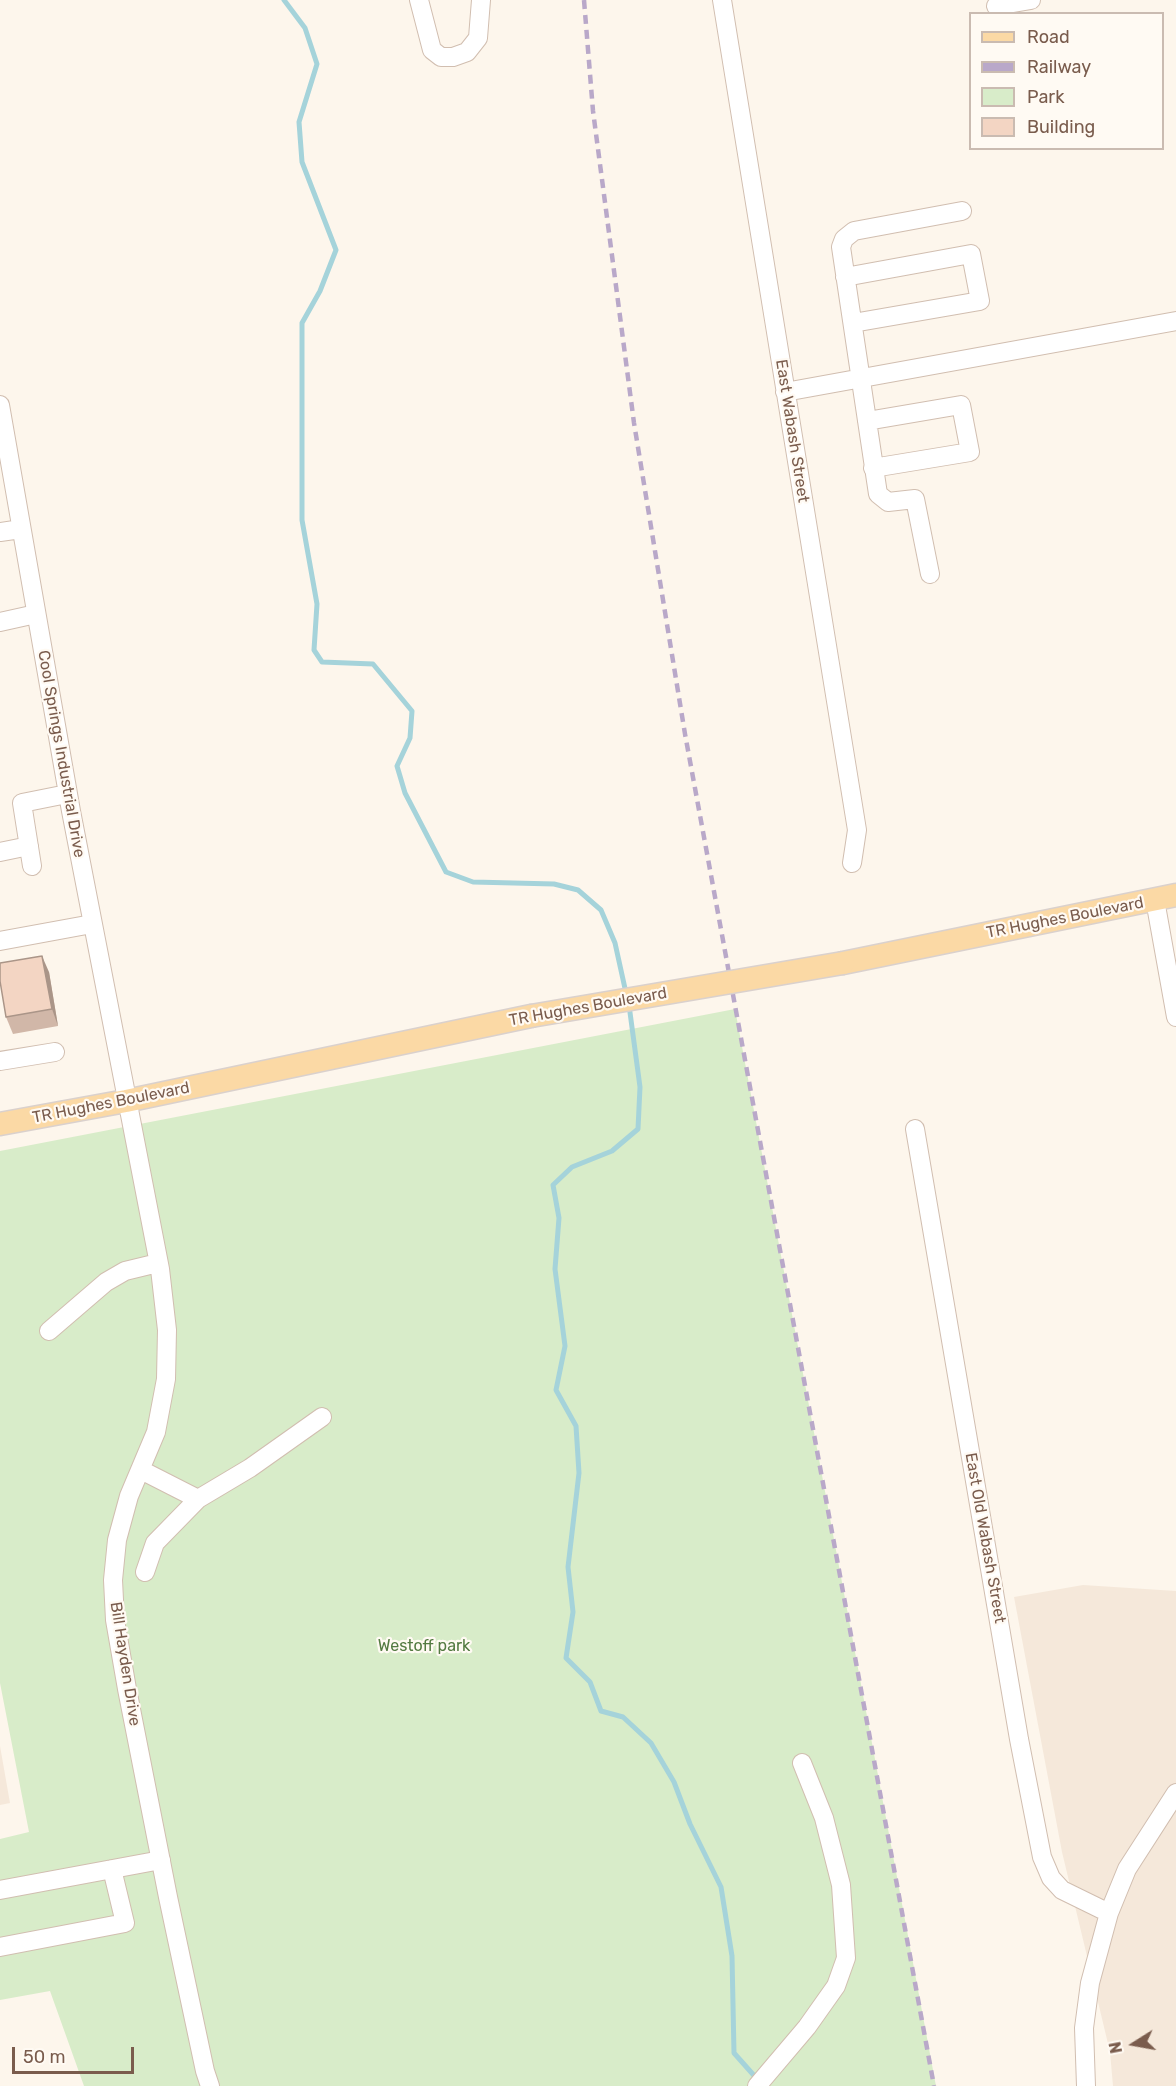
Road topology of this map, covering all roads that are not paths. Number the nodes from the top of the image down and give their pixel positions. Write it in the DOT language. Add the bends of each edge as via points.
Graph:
graph roads {
  1 [pos="419,0"];
  2 [pos="481,0"];
  3 [pos="722,0"];
  4 [pos="1031,0"];
  5 [pos="996,6"];
  6 [pos="962,211"];
  7 [pos="845,277"];
  8 [pos="1176,321"];
  9 [pos="853,323"];
  10 [pos="862,378"];
  11 [pos="786,392"];
  12 [pos="0,405"];
  13 [pos="867,422"];
  14 [pos="873,468"];
  15 [pos="21,529"];
  16 [pos="0,532"];
  17 [pos="930,573"];
  18 [pos="36,614"];
  19 [pos="0,622"];
  20 [pos="67,794"];
  21 [pos="29,846"];
  22 [pos="0,852"];
  23 [pos="852,863"];
  24 [pos="32,866"];
  25 [pos="1166,898"];
  26 [pos="92,924"];
  27 [pos="0,941"];
  28 [pos="1176,1017"];
  29 [pos="55,1052"];
  30 [pos="0,1061"];
  31 [pos="126,1101"];
  32 [pos="0,1124"];
  33 [pos="915,1129"];
  34 [pos="158,1263"];
  35 [pos="49,1331"];
  36 [pos="322,1418"];
  37 [pos="141,1470"];
  38 [pos="198,1499"];
  39 [pos="145,1572"];
  40 [pos="802,1763"];
  41 [pos="1176,1793"];
  42 [pos="160,1860"];
  43 [pos="112,1869"];
  44 [pos="0,1890"];
  45 [pos="1109,1913"];
  46 [pos="0,1947"];
  47 [pos="762,2080"];
  48 [pos="210,2086"];
  49 [pos="1086,2086"];
  1 -- 2 [label="street" via="432,50 441,57 453,57 467,52 478,38"];
  3 -- 11 [label="street, East Wabash Street"];
  4 -- 5 [label="street"];
  6 -- 7 [label="street" via="854,231 841,247"];
  7 -- 9 [label="street"];
  7 -- 9 [label="street" via="971,254 980,301"];
  8 -- 10 [label="street"];
  9 -- 10 [label="street"];
  10 -- 11 [label="street"];
  10 -- 13 [label="street"];
  11 -- 23 [label="street, East Wabash Street" via="856,830"];
  12 -- 15 [label="street, Cool Springs Industrial Drive"];
  13 -- 14 [label="street"];
  13 -- 14 [label="street" via="961,405 969,452"];
  14 -- 17 [label="street" via="882,499 915,499"];
  15 -- 16 [label="street"];
  15 -- 18 [label="street, Cool Springs Industrial Drive"];
  18 -- 19 [label="street"];
  18 -- 20 [label="street, Cool Springs Industrial Drive"];
  20 -- 21 [label="street" via="22,802"];
  20 -- 26 [label="street, Cool Springs Industrial Drive"];
  21 -- 22 [label="street"];
  21 -- 24 [label="street"];
  25 -- 28 [label="street"];
  25 -- 31 [label="main road, TR Hughes Boulevard, bridge" via="843,963 531,1016"];
  26 -- 27 [label="street"];
  26 -- 31 [label="street, Cool Springs Industrial Drive"];
  29 -- 30 [label="street"];
  31 -- 32 [label="main road, TR Hughes Boulevard"];
  31 -- 34 [label="street, Bill Hayden Drive"];
  33 -- 45 [label="street, East Old Wabash Street" via="1042,1857 1051,1878 1062,1890"];
  34 -- 35 [label="street" via="125,1271 106,1282"];
  34 -- 37 [label="street, Bill Hayden Drive" via="167,1330 166,1379 156,1432"];
  36 -- 38 [label="street"];
  37 -- 38 [label="street"];
  37 -- 42 [label="street, Bill Hayden Drive" via="117,1540 113,1580 115,1620"];
  38 -- 39 [label="street" via="155,1543"];
  40 -- 47 [label="street" via="824,1818 841,1885 846,1958 836,1986"];
  41 -- 45 [label="street" via="1127,1869"];
  42 -- 43 [label="street"];
  42 -- 48 [label="street, Bill Hayden Drive"];
  43 -- 44 [label="street"];
  43 -- 46 [label="street" via="125,1923"];
  45 -- 49 [label="street" via="1087,2005"];
}
